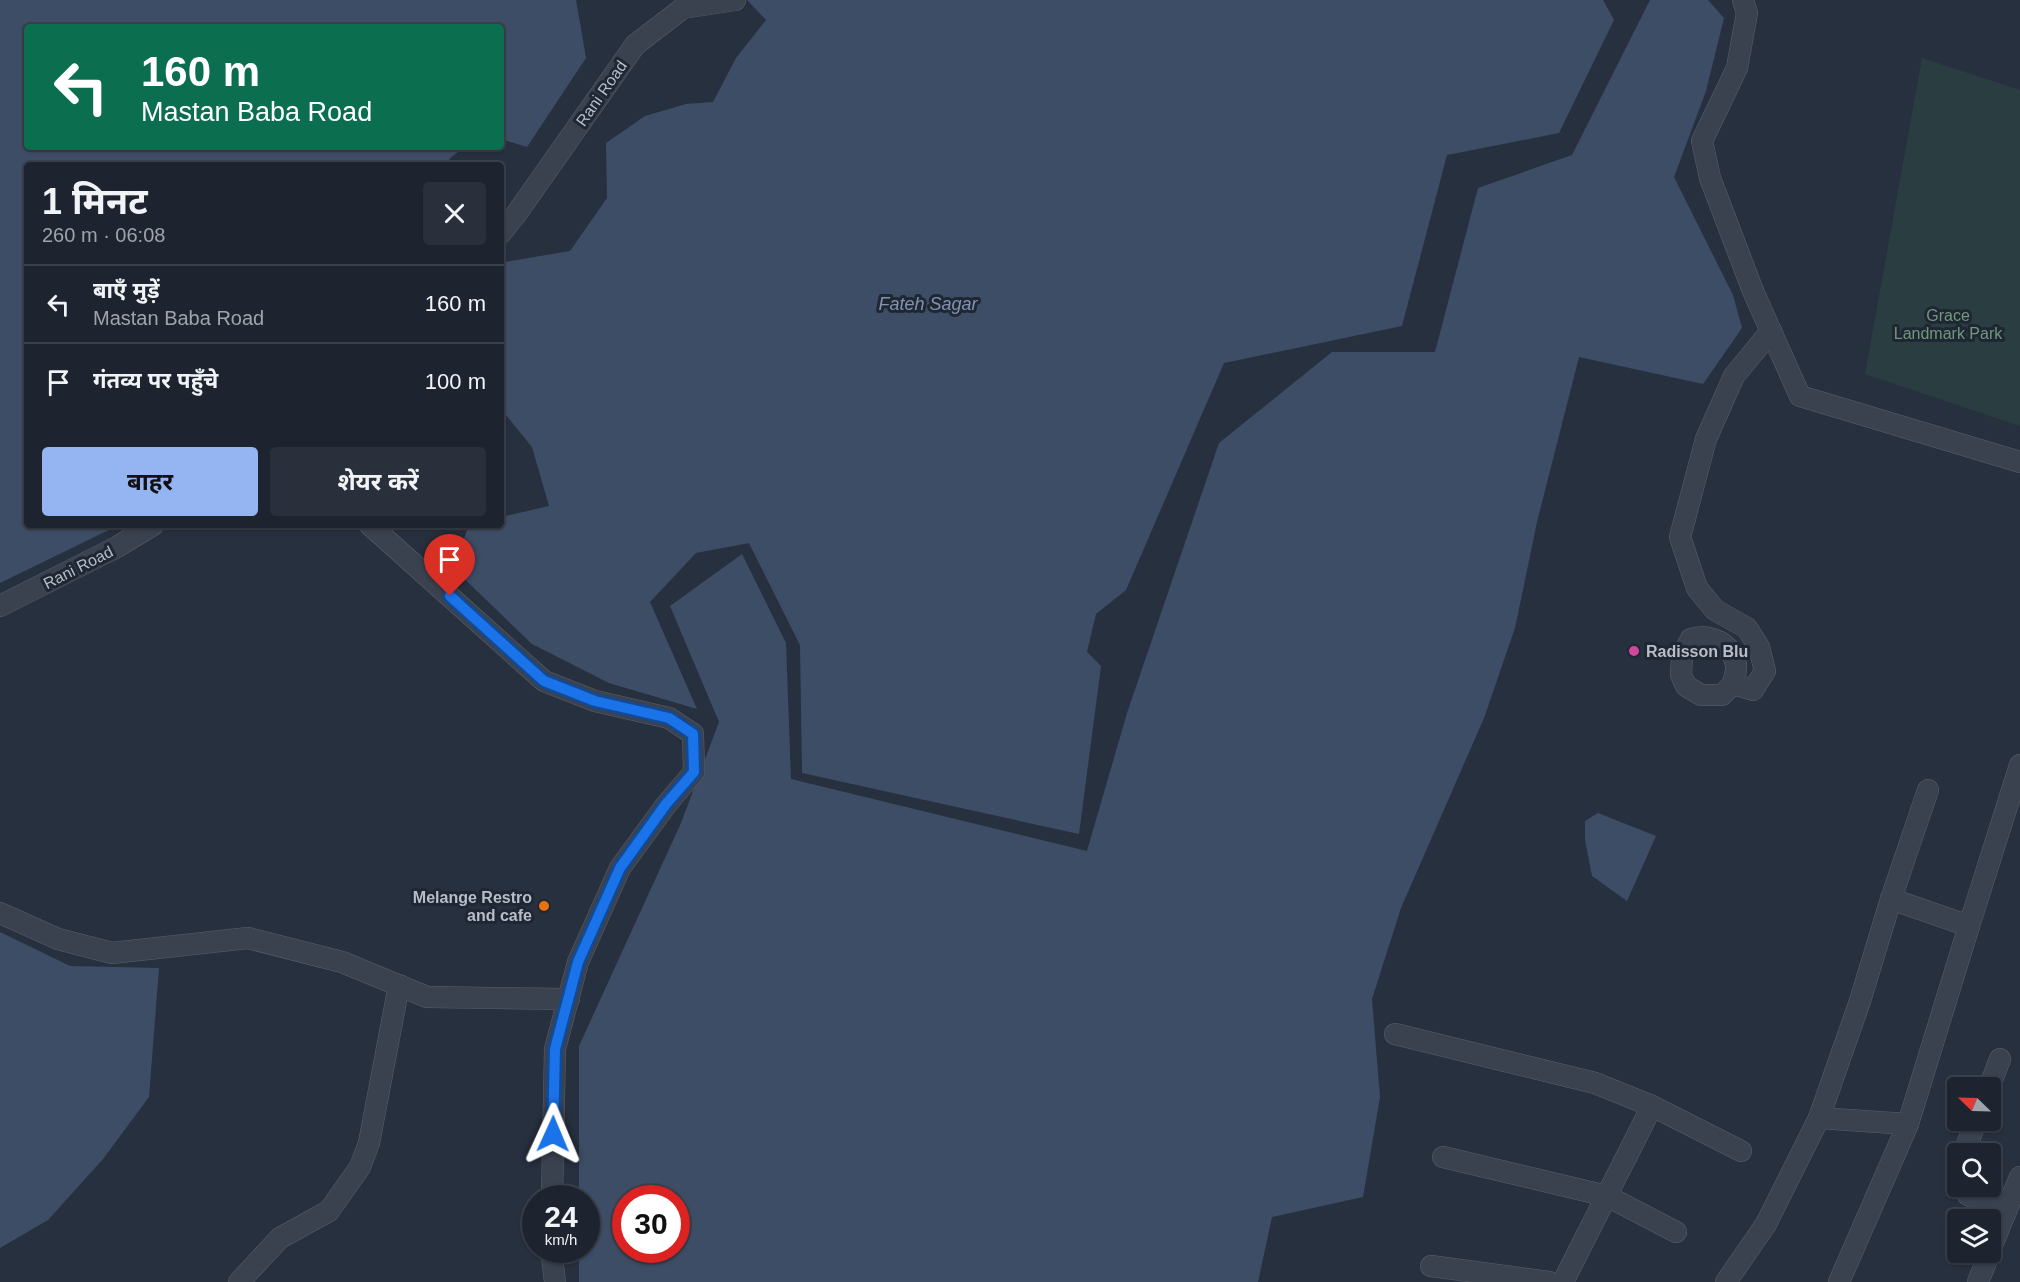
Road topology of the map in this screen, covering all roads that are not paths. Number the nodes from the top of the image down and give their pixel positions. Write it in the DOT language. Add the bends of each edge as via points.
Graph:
graph roads {
  1 [pos="735,0"];
  2 [pos="1743,0"];
  3 [pos="504,229"];
  4 [pos="1771,331"];
  5 [pos="2020,462"];
  6 [pos="148,528"];
  7 [pos="373,528"];
  8 [pos="0,606"];
  9 [pos="1733,684"];
  10 [pos="2020,765"];
  11 [pos="1928,790"];
  12 [pos="1891,899"];
  13 [pos="0,913"];
  14 [pos="1969,926"];
  15 [pos="399,986"];
  16 [pos="568,999"];
  17 [pos="1395,1034"];
  18 [pos="2000,1059"];
  19 [pos="1993,1077"];
  20 [pos="1652,1106"];
  21 [pos="1819,1118"];
  22 [pos="1908,1124"];
  23 [pos="1741,1151"];
  24 [pos="1443,1157"];
  25 [pos="2020,1177"];
  26 [pos="552,1185"];
  27 [pos="1607,1196"];
  28 [pos="1973,1197"];
  29 [pos="2006,1211"];
  30 [pos="2001,1224"];
  31 [pos="1676,1232"];
  32 [pos="553,1263"];
  33 [pos="1985,1263"];
  34 [pos="1431,1266"];
  35 [pos="1483,1278"];
  36 [pos="239,1282"];
  37 [pos="555,1282"];
  38 [pos="1549,1282"];
  39 [pos="1563,1282"];
  40 [pos="1726,1282"];
  41 [pos="1839,1282"];
  42 [pos="1978,1282"];
  1 -- 3 [label="street, Rani Road" via="683,8 635,45"];
  2 -- 4 [label="street" via="1747,13 1737,68 1702,141 1710,178"];
  4 -- 5 [label="street" via="1800,396"];
  4 -- 9 [label="street" via="1734,376 1706,439 1680,537 1697,588 1715,610 1747,628 1759,647 1765,671 1753,690"];
  6 -- 8 [label="street, Rani Road" via="117,548"];
  7 -- 16 [label="street" via="544,681 595,701 669,718 693,734 694,772 620,868 578,962"];
  10 -- 14 [label="street"];
  11 -- 12 [label="street"];
  12 -- 14 [label="street"];
  12 -- 21 [label="street"];
  13 -- 15 [label="street" via="58,939 112,953 248,938 342,962"];
  14 -- 22 [label="street"];
  15 -- 16 [label="street" via="427,997"];
  15 -- 36 [label="street" via="369,1143 360,1167 329,1211 280,1238"];
  16 -- 26 [label="street" via="555,1049"];
  17 -- 20 [label="street" via="1595,1083"];
  18 -- 19 [label="street"];
  20 -- 23 [label="street"];
  20 -- 27 [label="street"];
  21 -- 22 [label="street"];
  21 -- 40 [label="street" via="1766,1224"];
  22 -- 41 [label="street"];
  24 -- 27 [label="street"];
  25 -- 29 [label="street"];
  27 -- 31 [label="street"];
  27 -- 39 [label="street"];
  28 -- 29 [label="street"];
  29 -- 30 [label="street"];
  32 -- 37 [label="street"];
  33 -- 42 [label="street"];
  34 -- 35 [label="street"];
  35 -- 38 [label="street"];
}
